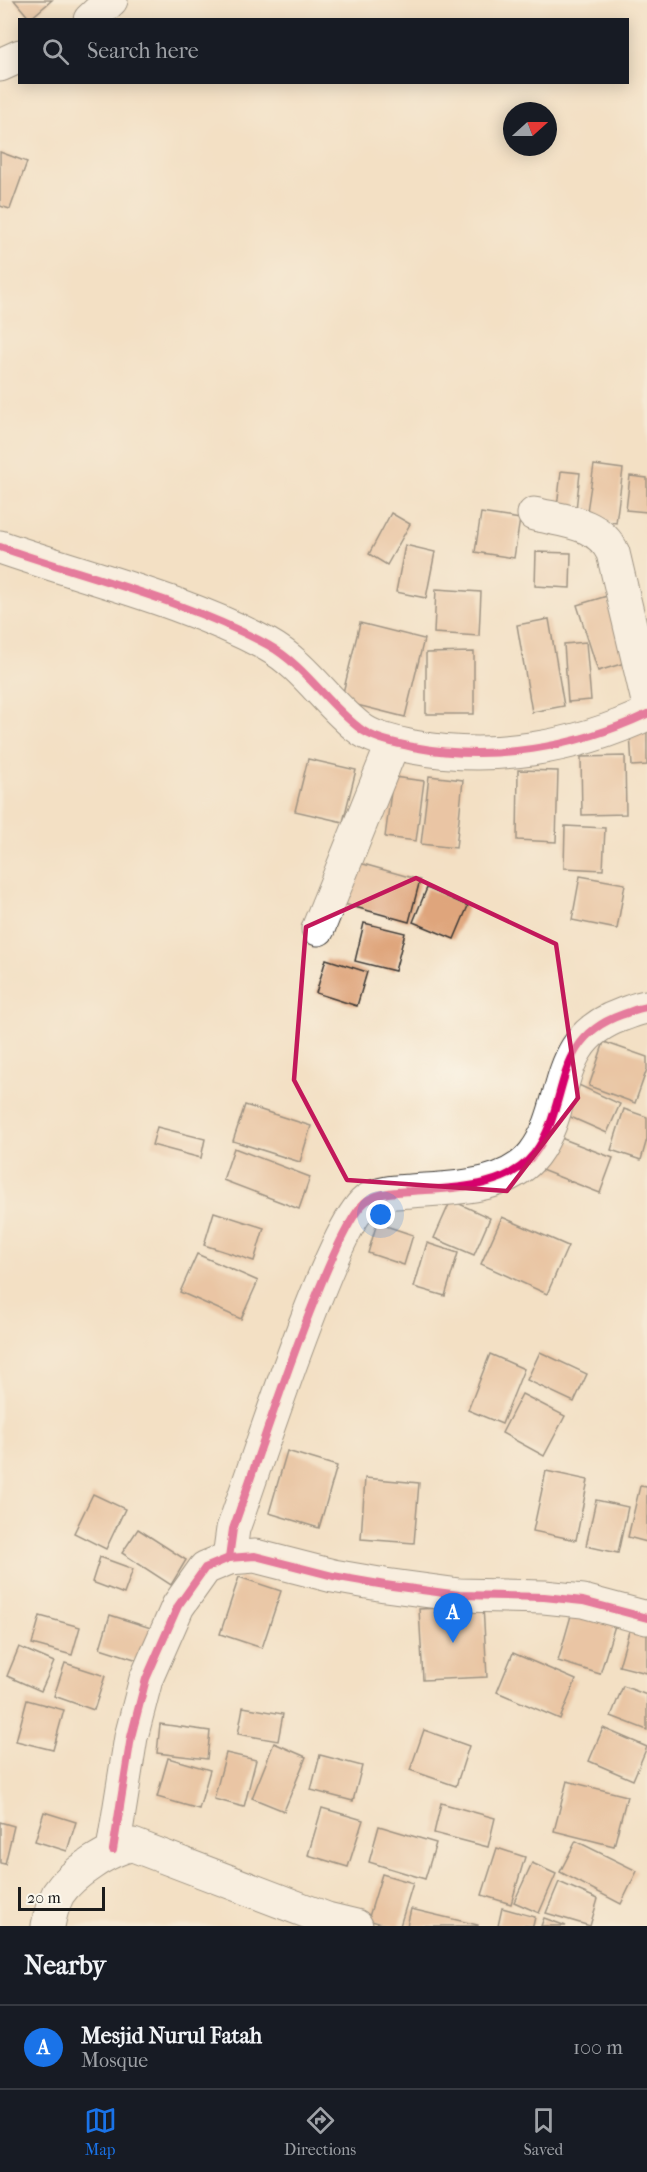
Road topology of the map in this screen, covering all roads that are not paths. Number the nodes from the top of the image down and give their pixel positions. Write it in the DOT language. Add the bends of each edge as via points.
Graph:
graph roads {
  1 [pos="111,0"];
  2 [pos="92,18"];
  3 [pos="18,57"];
  4 [pos="0,65"];
  5 [pos="534,514"];
  6 [pos="0,547"];
  7 [pos="647,697"];
  8 [pos="647,714"];
  9 [pos="393,743"];
  10 [pos="318,929"];
  11 [pos="647,1007"];
  12 [pos="229,1558"];
  13 [pos="647,1618"];
  14 [pos="113,1850"];
  15 [pos="48,1926"];
  16 [pos="356,1926"];
  1 -- 2 [label="street"];
  3 -- 4 [label="street"];
  5 -- 7 [label="street" via="587,527 607,540"];
  6 -- 9 [label="street" via="220,621 270,646 306,674 360,729"];
  8 -- 9 [label="street" via="597,734 503,753 444,753"];
  9 -- 10 [label="street"];
  11 -- 12 [label="street" via="608,1020 585,1035 574,1053 534,1154 515,1172 490,1181 383,1194 358,1207 300,1338 233,1529"];
  12 -- 13 [label="street" via="255,1556 333,1576 459,1594 583,1601"];
  12 -- 14 [label="street" via="205,1568 178,1606 146,1679 131,1737"];
  14 -- 15 [label="street" via="59,1893"];
  14 -- 16 [label="street" via="133,1845"];
}
